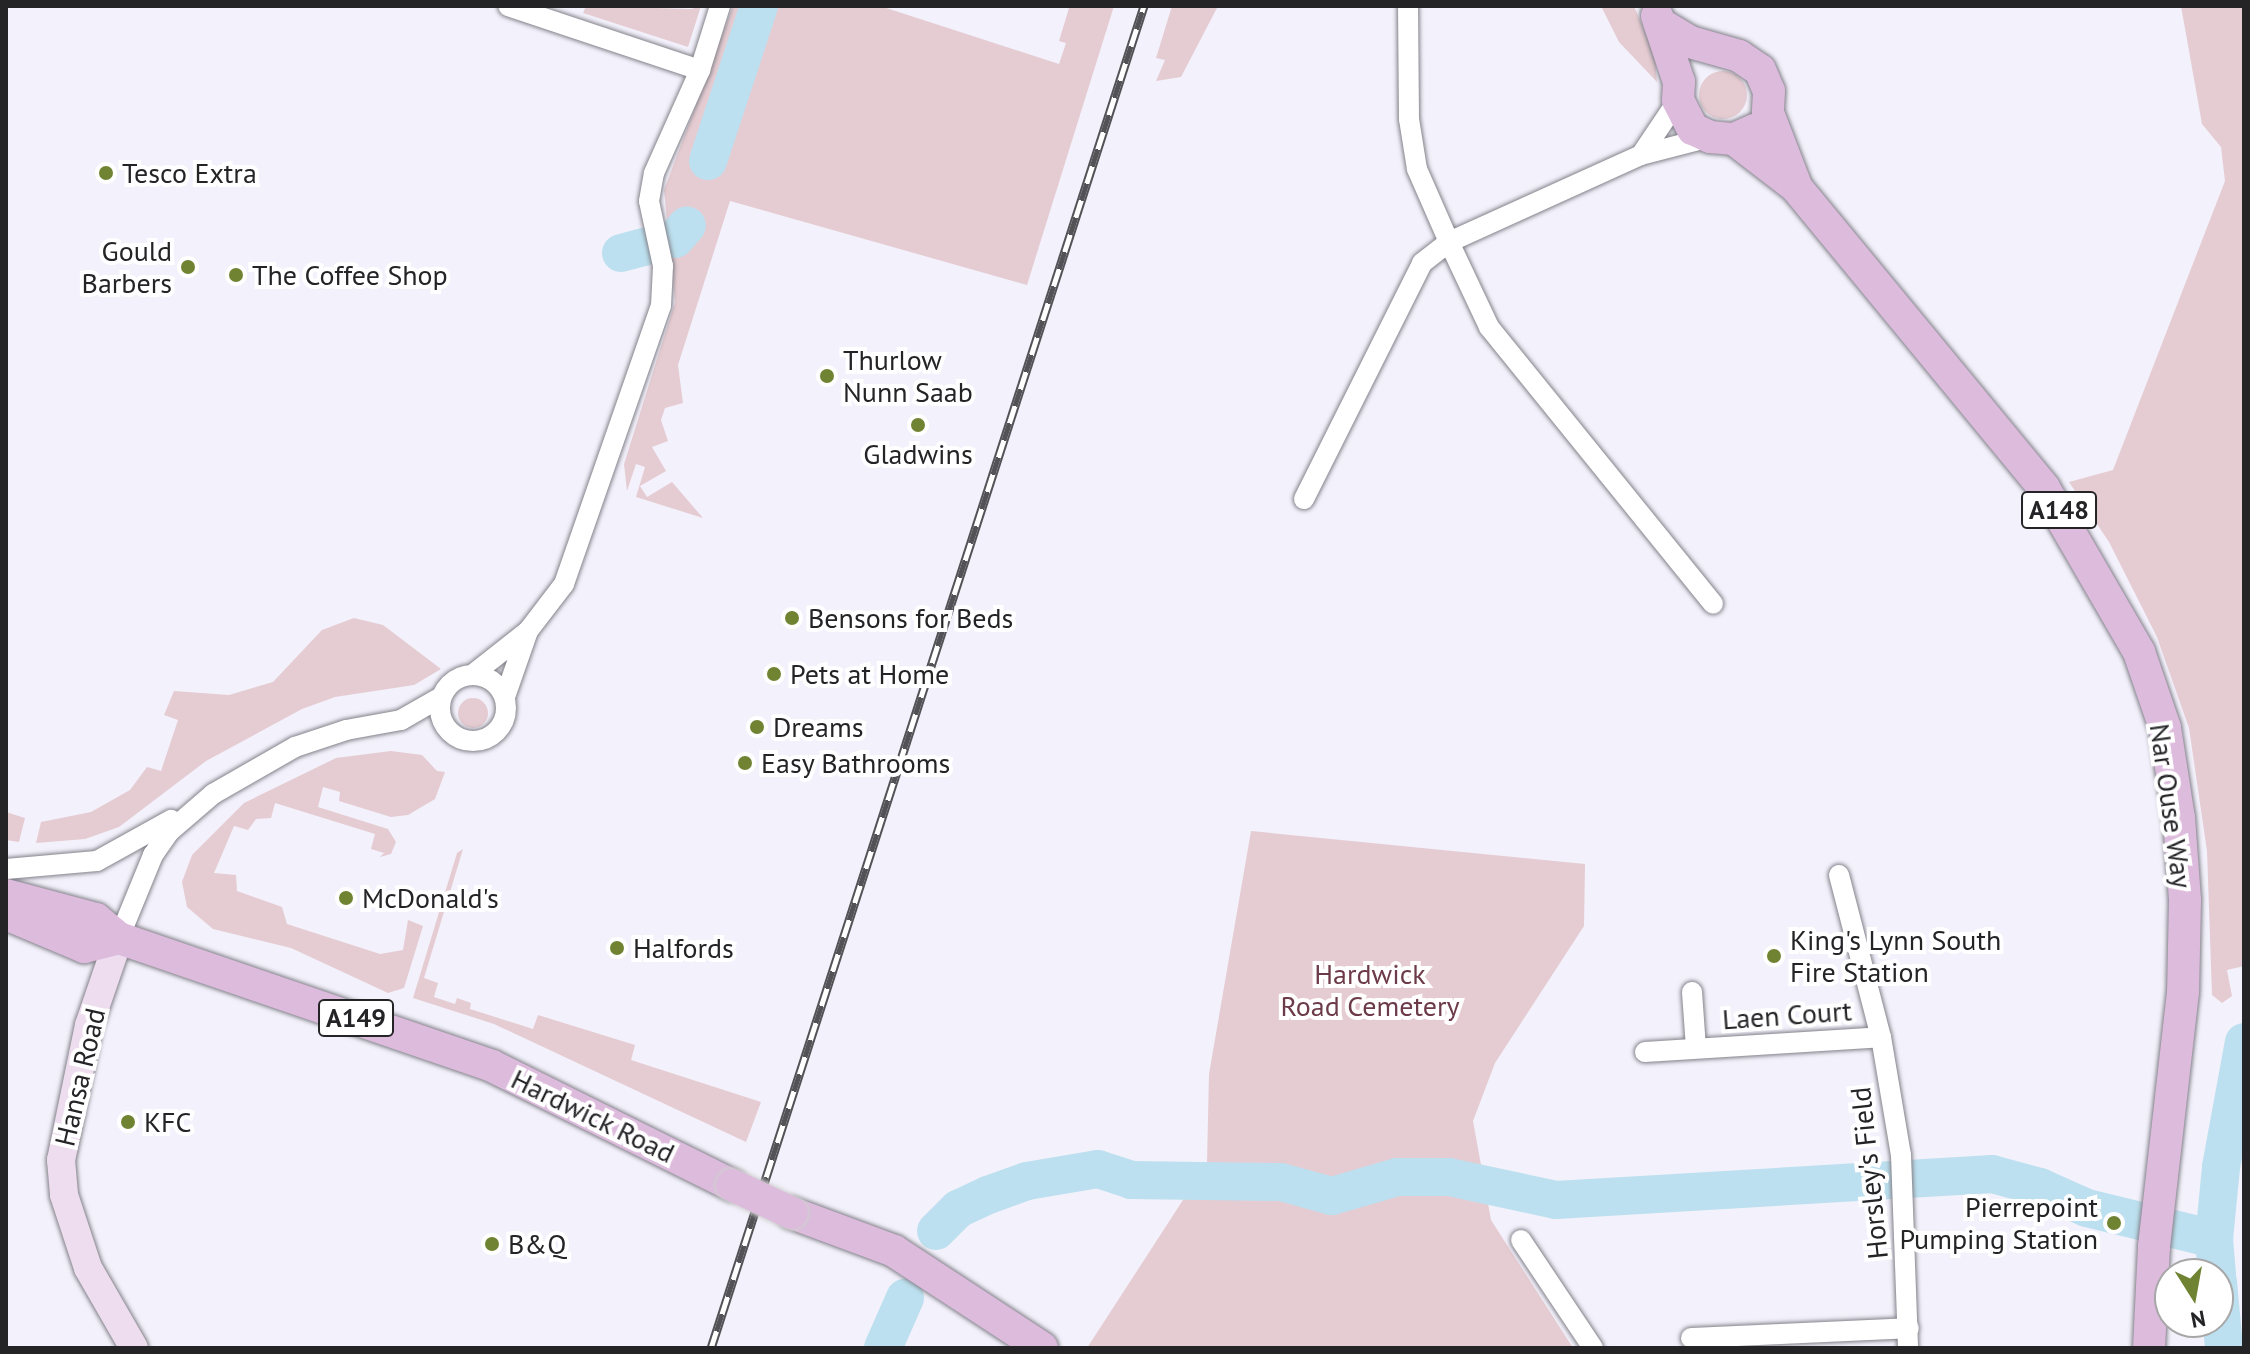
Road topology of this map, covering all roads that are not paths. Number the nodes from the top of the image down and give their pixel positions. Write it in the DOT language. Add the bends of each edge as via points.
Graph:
graph roads {
  1 [pos="508,6"];
  2 [pos="720,6"];
  3 [pos="1408,6"];
  4 [pos="1656,15"];
  5 [pos="1715,53"];
  6 [pos="700,70"];
  7 [pos="1679,91"];
  8 [pos="1768,113"];
  9 [pos="1722,138"];
  10 [pos="1641,155"];
  11 [pos="1796,187"];
  12 [pos="1449,242"];
  13 [pos="1304,499"];
  14 [pos="1713,604"];
  15 [pos="528,631"];
  16 [pos="472,675"];
  17 [pos="441,697"];
  18 [pos="505,697"];
  19 [pos="401,720"];
  20 [pos="449,732"];
  21 [pos="238,777"];
  22 [pos="6,869"];
  23 [pos="1839,875"];
  24 [pos="6,895"];
  25 [pos="6,914"];
  26 [pos="119,938"];
  27 [pos="1692,992"];
  28 [pos="1881,1037"];
  29 [pos="1696,1048"];
  30 [pos="1645,1052"];
  31 [pos="1521,1240"];
  32 [pos="1691,1338"];
  33 [pos="1908,1338"];
  34 [pos="1730,1342"];
  35 [pos="134,1348"];
  36 [pos="1042,1348"];
  37 [pos="1593,1348"];
  38 [pos="2149,1348"];
  1 -- 6 [label="street"];
  2 -- 6 [label="street"];
  3 -- 12 [label="street" via="1409,119 1417,169"];
  4 -- 5 [label="main road, Nar Ouse Way / A148"];
  4 -- 7 [label="main road, Nar Ouse Way / A148"];
  5 -- 7 [label="main road" via="1693,64"];
  5 -- 8 [label="main road, Nar Ouse Way / A148" via="1739,56 1760,70 1769,91"];
  6 -- 15 [label="street" via="654,173 649,201 663,266 656,325 564,584"];
  7 -- 9 [label="main road, Nar Ouse Way / A148" via="1693,129"];
  7 -- 10 [label="street"];
  8 -- 9 [label="main road" via="1755,130"];
  8 -- 11 [label="main road, Nar Ouse Way / A148"];
  9 -- 10 [label="street"];
  9 -- 11 [label="main road, Nar Ouse Way / A148"];
  10 -- 12 [label="street"];
  11 -- 38 [label="main road, Nar Ouse Way / A148" via="2044,488 2139,652 2165,728 2185,900 2183,992 2155,1232"];
  12 -- 13 [label="street" via="1422,263"];
  12 -- 14 [label="street" via="1489,327"];
  15 -- 16 [label="street"];
  15 -- 18 [label="street"];
  16 -- 17 [label="street" via="453,681"];
  16 -- 18 [label="street" via="492,680"];
  17 -- 19 [label="street"];
  17 -- 20 [label="street" via="440,715"];
  18 -- 20 [label="street" via="504,720 488,738 468,741"];
  19 -- 20 [label="street"];
  19 -- 21 [label="street" via="311,740"];
  21 -- 22 [label="street" via="97,861"];
  21 -- 26 [label="street" via="169,832 146,868"];
  23 -- 28 [label="street, Horsley's Field"];
  24 -- 26 [label="main road, Hardwick Road / A149" via="96,919"];
  25 -- 26 [label="main road, Hardwick Road" via="84,947"];
  26 -- 35 [label="street, Hansa Road" via="89,1025 61,1160 64,1195 88,1268"];
  26 -- 36 [label="main road, Hardwick Road / A149, bridge" via="492,1066 792,1213 894,1251"];
  27 -- 29 [label="street, Laen Court"];
  28 -- 29 [label="street, Laen Court"];
  28 -- 33 [label="street, Horsley's Field" via="1902,1163"];
  29 -- 30 [label="street, Laen Court"];
  31 -- 37 [label="street"];
  32 -- 34 [label="street, Horsley's Field"];
  33 -- 34 [label="street, Horsley's Field"];
}
